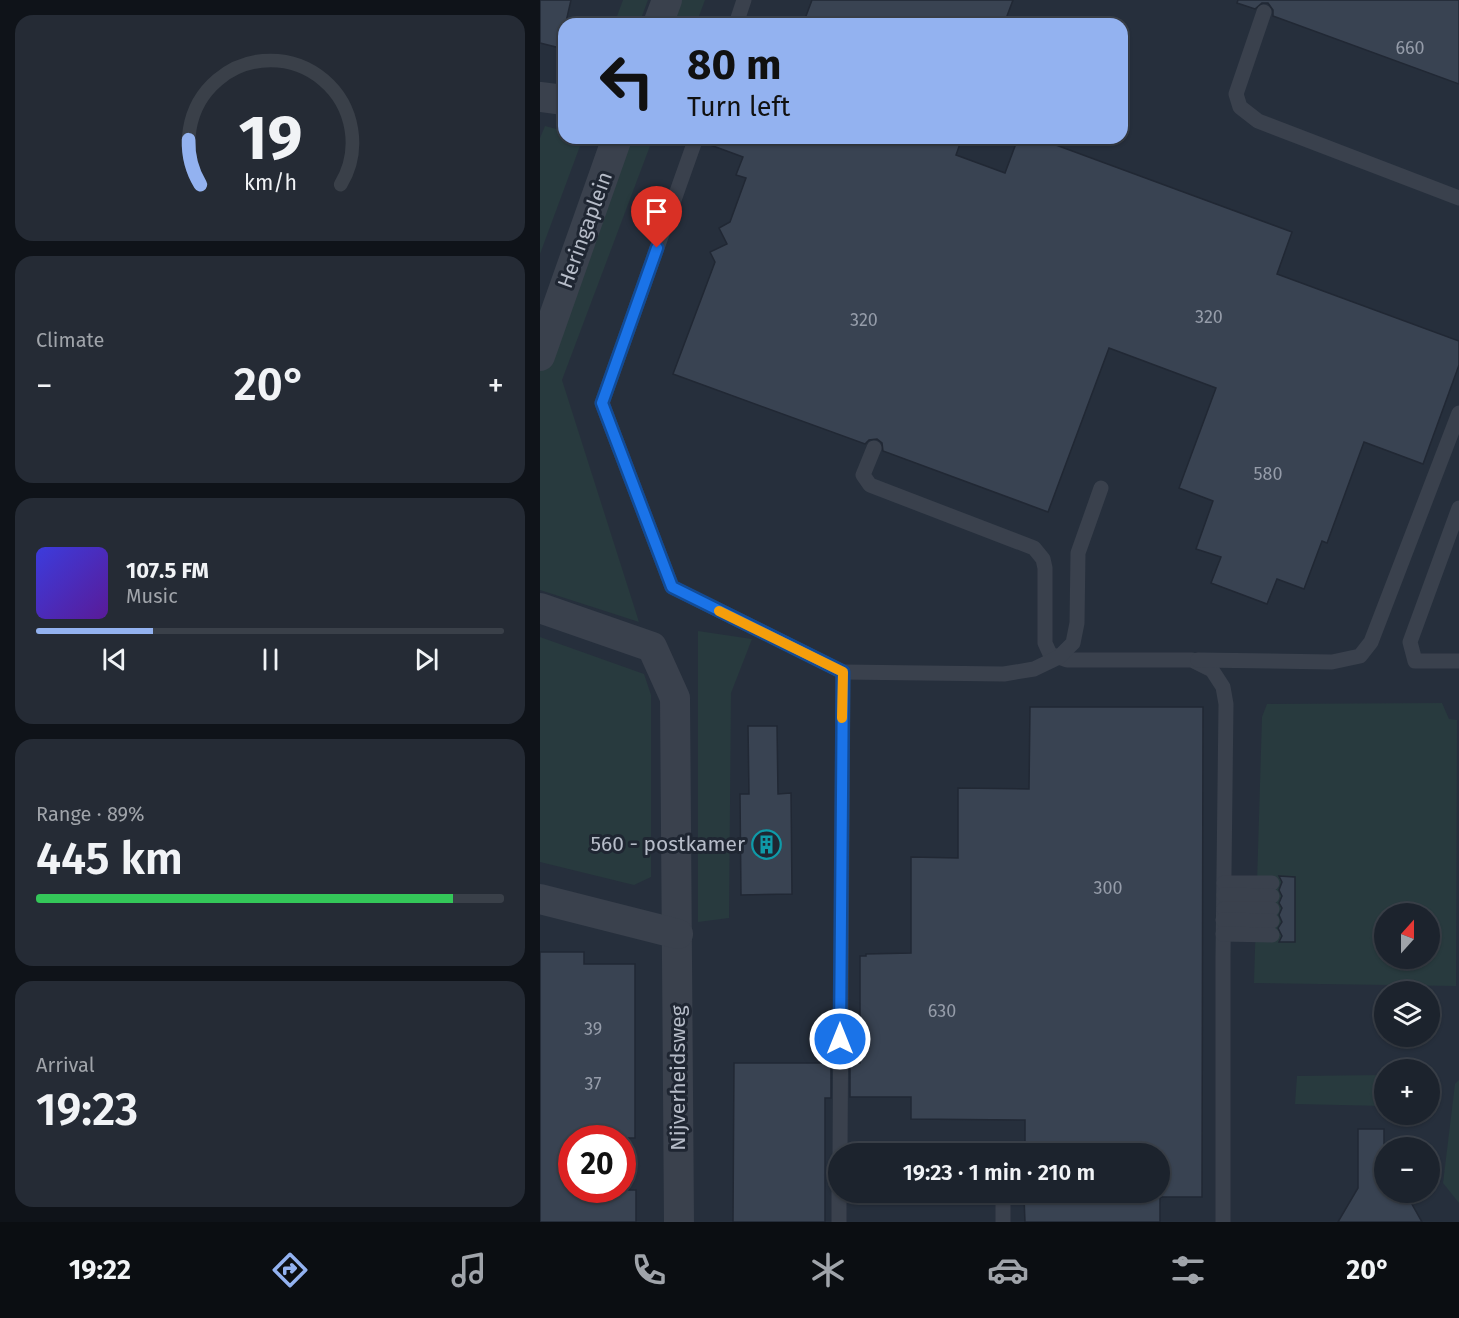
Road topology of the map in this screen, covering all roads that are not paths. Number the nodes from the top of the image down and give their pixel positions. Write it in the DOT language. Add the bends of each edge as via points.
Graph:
graph roads {
  1 [pos="667,0"];
  2 [pos="744,0"];
  3 [pos="1264,12"];
  4 [pos="660,18"];
  5 [pos="738,18"];
  6 [pos="615,144"];
  7 [pos="694,144"];
  8 [pos="1459,198"];
  9 [pos="540,356"];
  10 [pos="1459,413"];
  11 [pos="873,448"];
  12 [pos="1101,488"];
  13 [pos="1459,508"];
  14 [pos="540,608"];
  15 [pos="1059,657"];
  16 [pos="1192,660"];
  17 [pos="1459,661"];
  18 [pos="843,672"];
  19 [pos="540,899"];
  20 [pos="1223,908"];
  21 [pos="1272,909"];
  22 [pos="678,934"];
  23 [pos="840,1143"];
  24 [pos="839,1203"];
  25 [pos="1003,1203"];
  26 [pos="679,1222"];
  27 [pos="839,1222"];
  28 [pos="1003,1222"];
  29 [pos="1223,1222"];
  1 -- 4 [label="street"];
  2 -- 5 [label="lane"];
  3 -- 8 [label="lane" via="1236,94 1240,107 1258,121"];
  6 -- 9 [label="street, Heringaplein"];
  7 -- 18 [label="lane" via="602,403 672,587"];
  10 -- 16 [label="lane" via="1371,642 1360,656 1332,662"];
  11 -- 15 [label="lane" via="863,475 870,485 1034,548 1045,568 1044,643 1050,654"];
  12 -- 15 [label="lane" via="1078,553 1074,643"];
  13 -- 17 [label="lane" via="1410,642 1414,661"];
  14 -- 22 [label="street" via="652,647 675,698"];
  15 -- 16 [label="lane"];
  15 -- 18 [label="lane" via="1034,669 1004,674"];
  16 -- 20 [label="lane" via="1212,670 1223,687 1226,704"];
  18 -- 23 [label="lane"];
  19 -- 22 [label="street"];
  20 -- 21 [label="lane"];
  20 -- 21 [label="lane"];
  20 -- 21 [label="lane"];
  20 -- 29 [label="lane"];
  22 -- 26 [label="street, Nijverheidsweg"];
  24 -- 27 [label="lane"];
  25 -- 28 [label="lane"];
}
